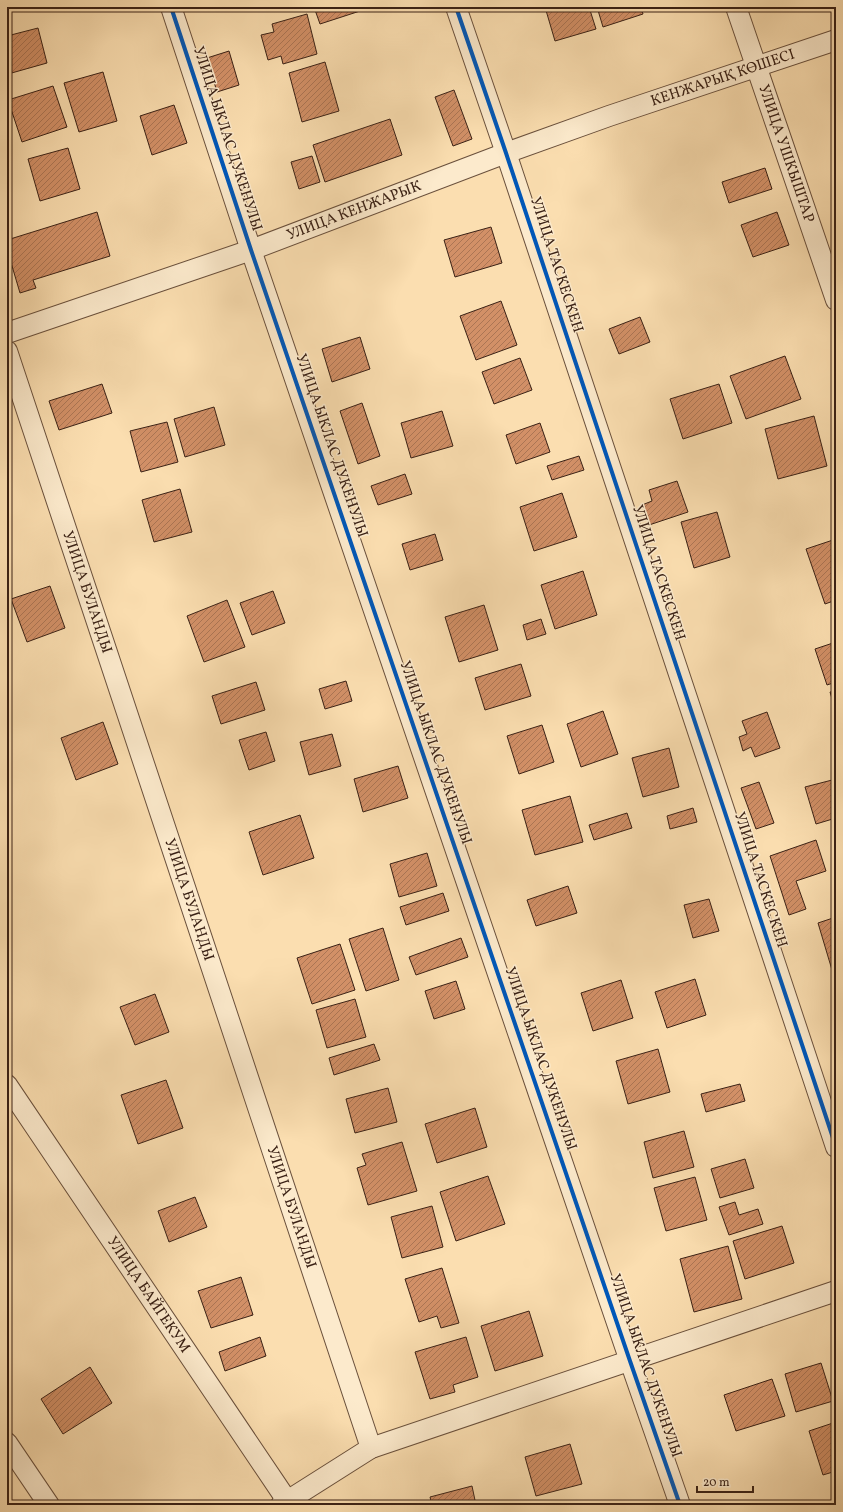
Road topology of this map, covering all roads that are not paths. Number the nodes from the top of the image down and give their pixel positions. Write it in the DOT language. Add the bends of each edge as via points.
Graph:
graph roads {
  1 [pos="171,7"];
  2 [pos="456,7"];
  3 [pos="736,7"];
  4 [pos="836,40"];
  5 [pos="756,66"];
  6 [pos="609,116"];
  7 [pos="506,153"];
  8 [pos="251,250"];
  9 [pos="836,300"];
  10 [pos="7,334"];
  11 [pos="7,351"];
  12 [pos="7,1085"];
  13 [pos="836,1147"];
  14 [pos="836,1291"];
  15 [pos="630,1361"];
  16 [pos="7,1443"];
  17 [pos="371,1448"];
  18 [pos="286,1504"];
  19 [pos="49,1505"];
  20 [pos="680,1505"];
  1 -- 8 [label="street, УЛИЦА ЫКЛАС ДУКЕНУЛЫ"];
  2 -- 7 [label="street, УЛИЦА ТАСКЕСКЕН"];
  3 -- 5 [label="street, УЛИЦА УШКЫШТАР"];
  4 -- 5 [label="street, КЕНЖАРЫҚ КӨШЕСІ"];
  5 -- 6 [label="street, КЕНЖАРЫҚ КӨШЕСІ"];
  5 -- 9 [label="street, УЛИЦА УШКЫШТАР"];
  6 -- 7 [label="street, УЛИЦА КЕНЖАРЫК"];
  7 -- 8 [label="street, УЛИЦА КЕНЖАРЫК"];
  7 -- 13 [label="street, УЛИЦА ТАСКЕСКЕН"];
  8 -- 10 [label="street, УЛИЦА КЕНЖАРЫК"];
  8 -- 15 [label="street, УЛИЦА ЫКЛАС ДУКЕНУЛЫ"];
  11 -- 17 [label="street, УЛИЦА БУЛАНДЫ"];
  12 -- 18 [label="street, УЛИЦА БАЙГЕКУМ"];
  14 -- 15 [label="street"];
  15 -- 17 [label="street"];
  15 -- 20 [label="street, УЛИЦА ЫКЛАС ДУКЕНУЛЫ"];
  16 -- 19 [label="street"];
  17 -- 18 [label="street"];
}
